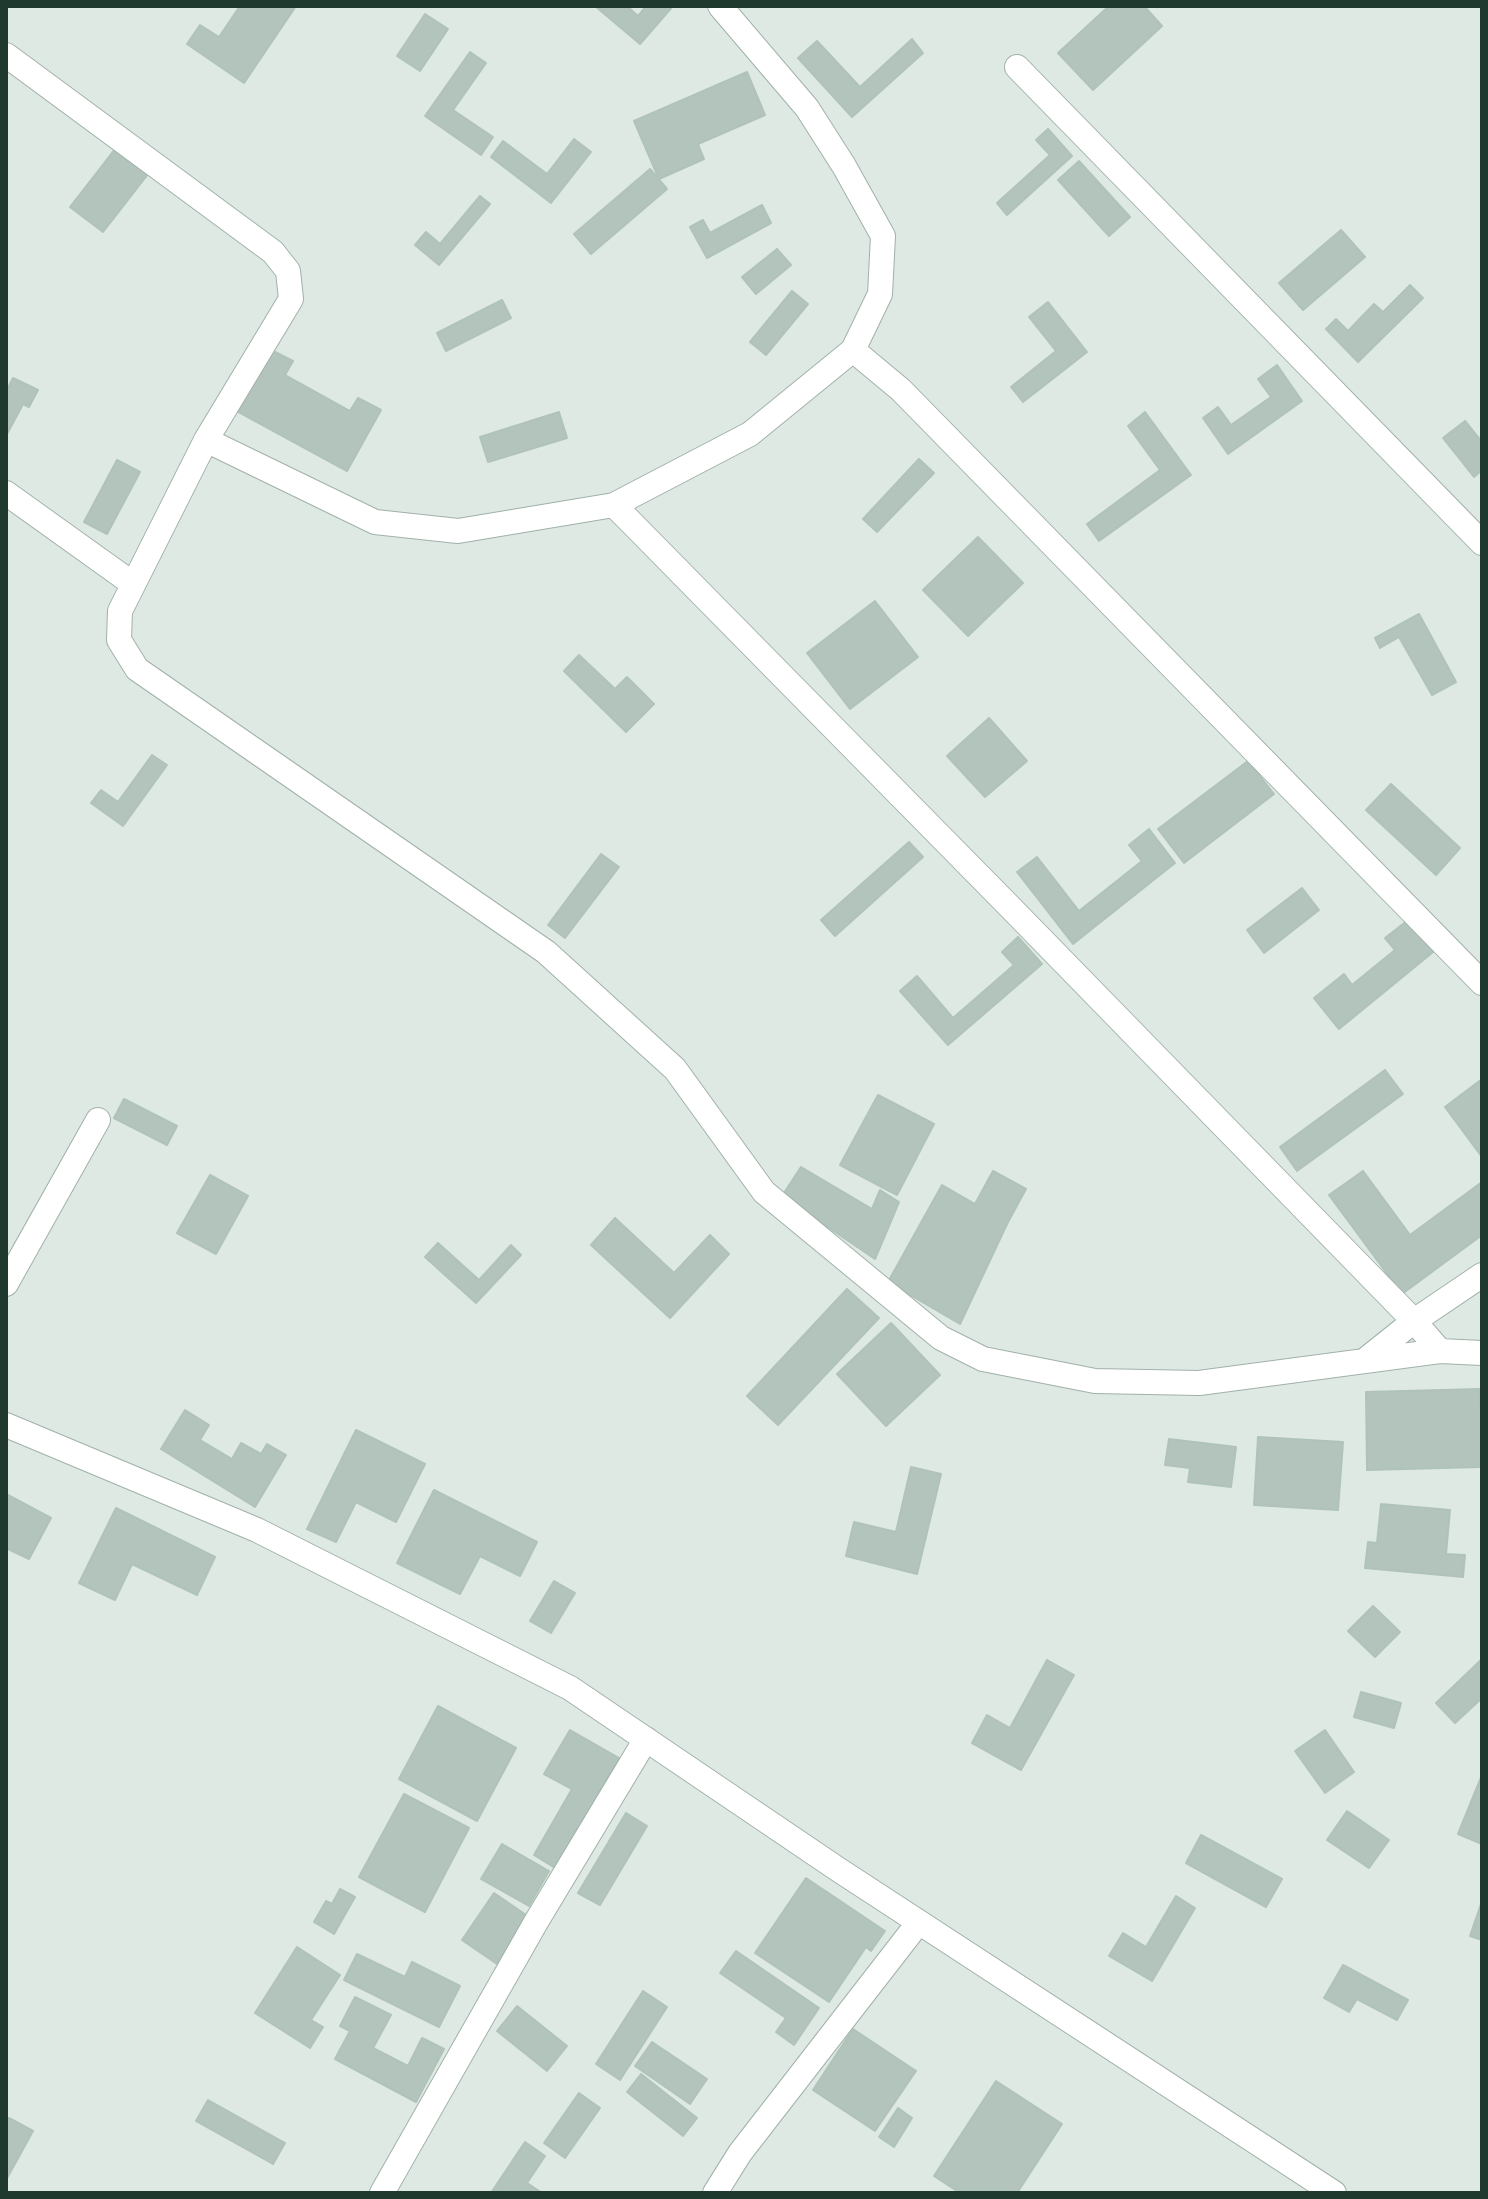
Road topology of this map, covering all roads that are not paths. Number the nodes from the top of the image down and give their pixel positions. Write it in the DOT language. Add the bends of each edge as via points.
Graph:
graph roads {
  1 [pos="720,6"];
  2 [pos="6,55"];
  3 [pos="1017,67"];
  4 [pos="853,350"];
  5 [pos="206,440"];
  6 [pos="6,493"];
  7 [pos="614,505"];
  8 [pos="1482,543"];
  9 [pos="133,584"];
  10 [pos="1482,983"];
  11 [pos="98,1120"];
  12 [pos="1482,1275"];
  13 [pos="6,1284"];
  14 [pos="1414,1321"];
  15 [pos="1440,1351"];
  16 [pos="1482,1353"];
  17 [pos="1363,1362"];
  18 [pos="6,1425"];
  19 [pos="646,1739"];
  20 [pos="919,1922"];
  21 [pos="382,2193"];
  22 [pos="715,2193"];
  23 [pos="1334,2193"];
  1 -- 4 [label="street" via="807,108 883,236 880,294"];
  2 -- 5 [label="street" via="273,252 288,271 291,299"];
  3 -- 8 [label="street"];
  4 -- 7 [label="street" via="750,434"];
  4 -- 10 [label="street" via="901,390"];
  5 -- 7 [label="street" via="375,522 458,531"];
  5 -- 9 [label="street"];
  6 -- 9 [label="street"];
  7 -- 14 [label="street"];
  9 -- 17 [label="street" via="120,611 119,640 137,669 546,952 675,1069 764,1192 941,1338 983,1359 1095,1381 1199,1383"];
  11 -- 13 [label="street"];
  12 -- 14 [label="street"];
  14 -- 15 [label="street"];
  14 -- 17 [label="street"];
  15 -- 16 [label="street"];
  15 -- 17 [label="street"];
  18 -- 19 [label="street" via="257,1530 570,1688"];
  19 -- 20 [label="street"];
  19 -- 21 [label="street"];
  20 -- 22 [label="street" via="740,2153"];
  20 -- 23 [label="street"];
}
